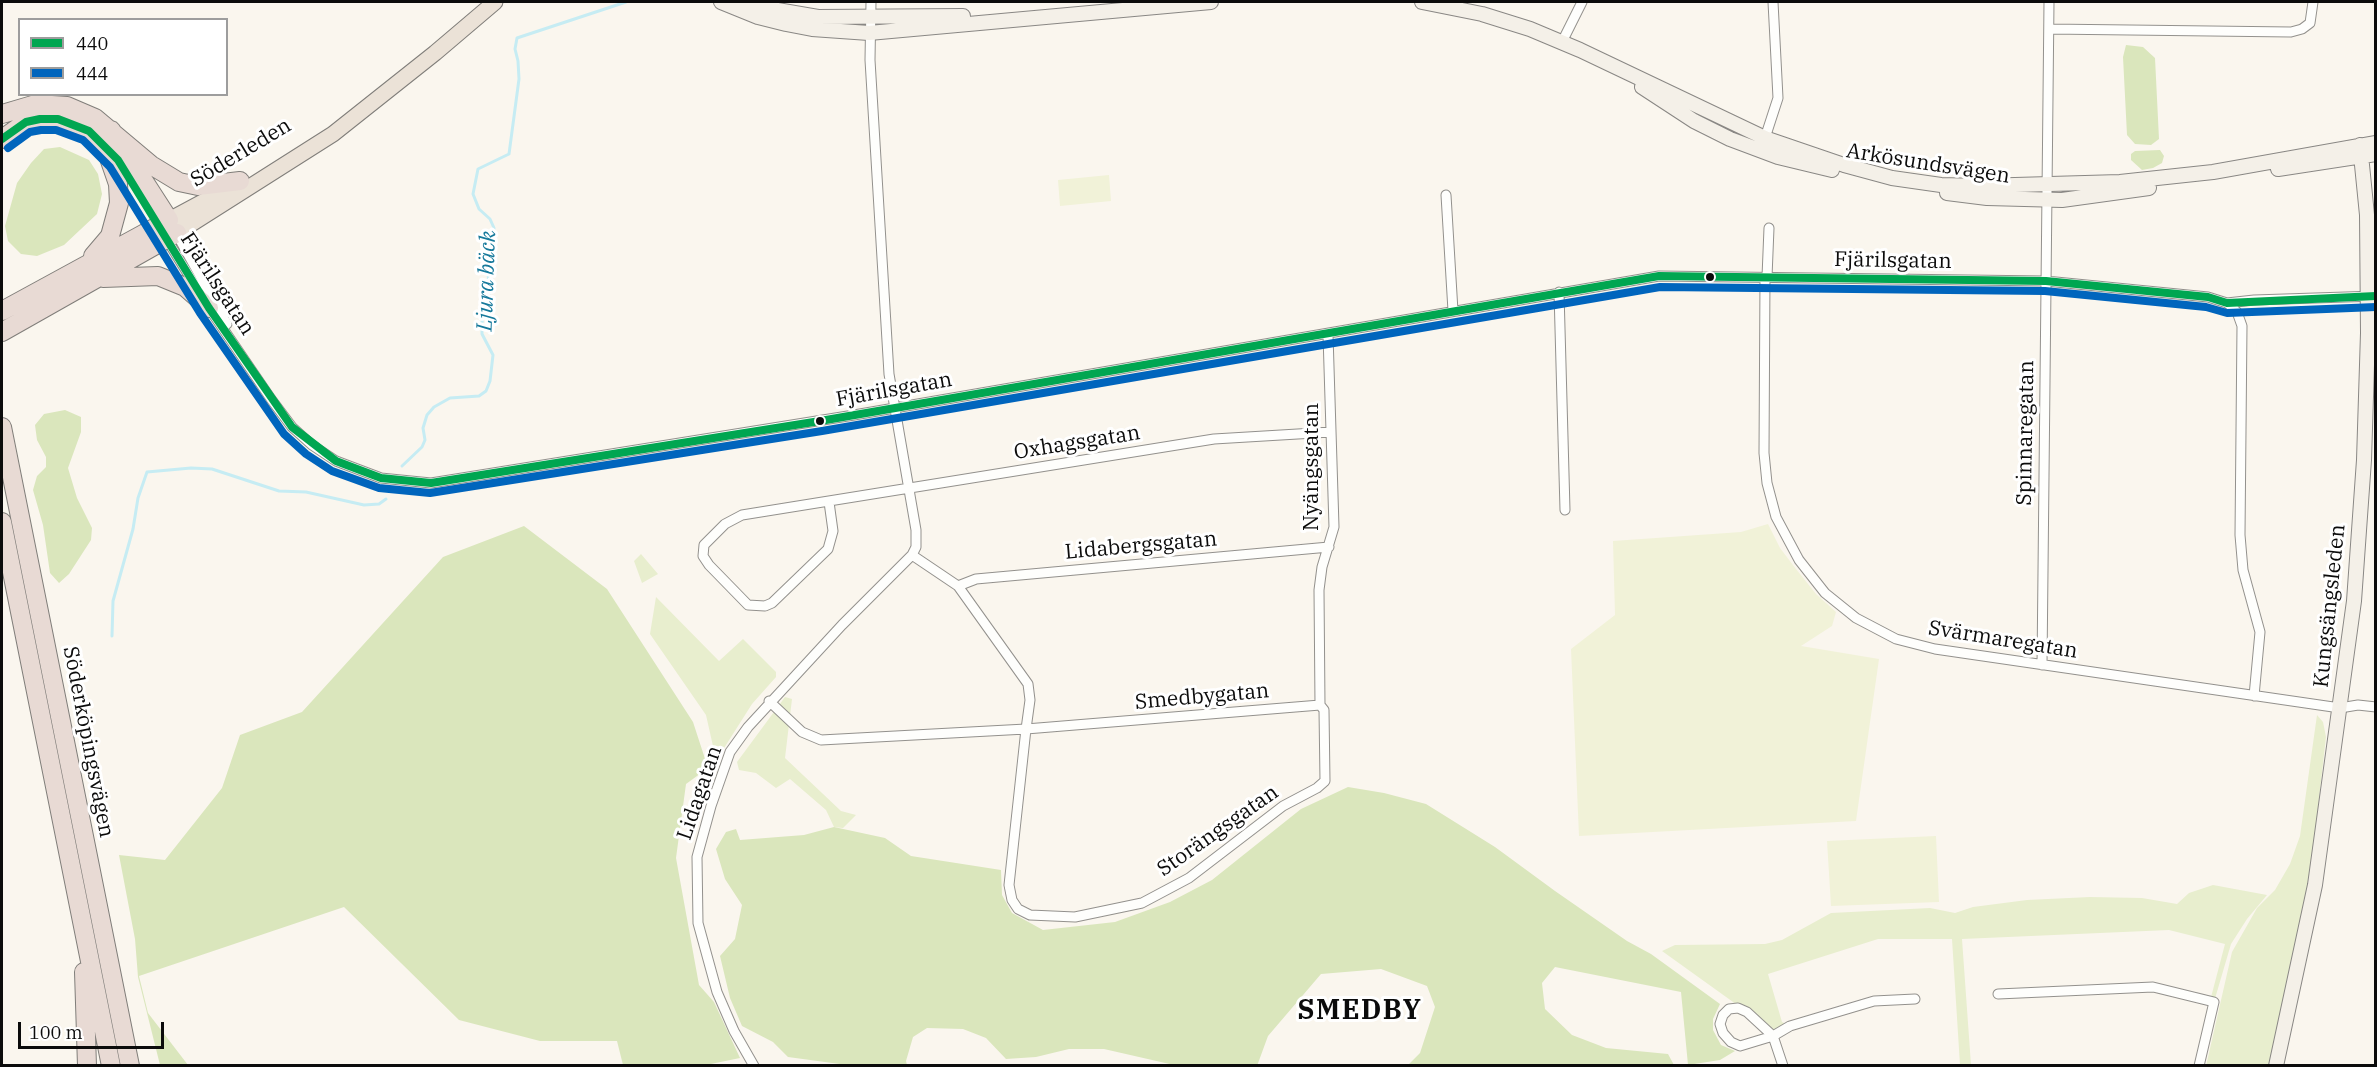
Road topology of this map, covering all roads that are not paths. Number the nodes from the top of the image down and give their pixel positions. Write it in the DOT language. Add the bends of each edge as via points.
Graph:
graph roads {
  1 [pos="481,2"];
  2 [pos="495,2"];
  3 [pos="500,2"];
  4 [pos="722,2"];
  5 [pos="736,2"];
  6 [pos="871,2"];
  7 [pos="1210,2"];
  8 [pos="1422,2"];
  9 [pos="1582,2"];
  10 [pos="1773,2"];
  11 [pos="2049,2"];
  12 [pos="2313,2"];
  13 [pos="1040,16"];
  14 [pos="869,18"];
  15 [pos="474,20"];
  16 [pos="2049,28"];
  17 [pos="869,33"];
  18 [pos="1562,42"];
  19 [pos="2,114"];
  20 [pos="107,137"];
  21 [pos="2,139"];
  22 [pos="2376,143"];
  23 [pos="1763,145"];
  24 [pos="2366,152"];
  25 [pos="240,182"];
  26 [pos="2048,185"];
  27 [pos="1446,195"];
  28 [pos="2047,201"];
  29 [pos="1769,228"];
  30 [pos="168,230"];
  31 [pos="74,272"];
  32 [pos="1766,277"];
  33 [pos="95,279"];
  34 [pos="2046,281"];
  35 [pos="1559,292"];
  36 [pos="2372,297"];
  37 [pos="2227,303"];
  38 [pos="209,308"];
  39 [pos="2,311"];
  40 [pos="1453,311"];
  41 [pos="2,332"];
  42 [pos="1328,335"];
  43 [pos="247,360"];
  44 [pos="894,408"];
  45 [pos="2,427"];
  46 [pos="1331,432"];
  47 [pos="908,489"];
  48 [pos="830,502"];
  49 [pos="1565,510"];
  50 [pos="2,522"];
  51 [pos="1329,547"];
  52 [pos="912,555"];
  53 [pos="958,586"];
  54 [pos="2,588"];
  55 [pos="2042,665"];
  56 [pos="2254,696"];
  57 [pos="37,699"];
  58 [pos="769,701"];
  59 [pos="1320,705"];
  60 [pos="2376,707"];
  61 [pos="2340,708"];
  62 [pos="1026,729"];
  63 [pos="83,922"];
  64 [pos="1998,994"];
  65 [pos="1915,999"];
  66 [pos="124,1032"];
  67 [pos="1773,1036"];
  68 [pos="87,1065"];
  69 [pos="111,1065"];
  70 [pos="130,1065"];
  71 [pos="139,1065"];
  72 [pos="754,1065"];
  73 [pos="1783,1065"];
  74 [pos="2199,1065"];
  75 [pos="2276,1065"];
  1 -- 25 [label="main road, Söderleden" via="343,114"];
  2 -- 15 [label="main road, Söderleden"];
  3 -- 15 [label="main road, Söderleden"];
  4 -- 17 [label="main road" via="786,24"];
  5 -- 14 [label="main road" via="794,15"];
  6 -- 14 [label="street"];
  7 -- 13 [label="main road"];
  8 -- 18 [label="main road, Arkösundsvägen" via="1504,21"];
  9 -- 18 [label="street"];
  10 -- 23 [label="street" via="1778,98"];
  11 -- 16 [label="street, Spinnaregatan"];
  12 -- 16 [label="street" via="2310,23 2291,32"];
  13 -- 14 [label="main road"];
  13 -- 17 [label="main road"];
  14 -- 17 [label="street"];
  15 -- 30 [label="main road, Söderleden" via="333,134"];
  16 -- 26 [label="street, Spinnaregatan"];
  17 -- 44 [label="street"];
  18 -- 23 [label="main road, Arkösundsvägen" via="1605,63 1694,121"];
  19 -- 20 [label="highway" via="51,103 81,110"];
  20 -- 21 [label="highway" via="57,118 26,122"];
  20 -- 25 [label="highway" via="179,182 198,186"];
  20 -- 30 [label="highway"];
  20 -- 31 [label="highway" via="118,184 116,219 100,250"];
  22 -- 24 [label="main road, Arkösundsvägen"];
  23 -- 26 [label="main road, Arkösundsvägen" via="1892,178 1941,185"];
  23 -- 28 [label="main road, Arkösundsvägen" via="1862,177 1988,198"];
  24 -- 26 [label="main road, Arkösundsvägen" via="2120,182"];
  24 -- 28 [label="main road, Arkösundsvägen"];
  24 -- 36 [label="main road, Kungsängsleden"];
  25 -- 30 [label="main road, Söderleden"];
  26 -- 28 [label="street, Spinnaregatan"];
  27 -- 40 [label="street"];
  28 -- 34 [label="street, Spinnaregatan"];
  29 -- 32 [label="street, Svärmaregatan"];
  30 -- 31 [label="highway, Söderleden"];
  30 -- 33 [label="highway, Söderleden"];
  30 -- 38 [label="street, Fjärilsgatan"];
  30 -- 43 [label="street, Fjärilsgatan"];
  31 -- 39 [label="highway, Söderleden"];
  32 -- 34 [label="street, Fjärilsgatan"];
  32 -- 35 [label="street, Fjärilsgatan" via="1659,276"];
  32 -- 55 [label="street, Svärmaregatan" via="1767,483 1776,517 1798,560 1825,593 1856,618 1896,639 1935,649"];
  33 -- 38 [label="highway" via="158,276 185,287"];
  33 -- 41 [label="highway, Söderleden"];
  34 -- 37 [label="street, Fjärilsgatan" via="2208,297"];
  34 -- 55 [label="street, Spinnaregatan"];
  35 -- 40 [label="street, Fjärilsgatan"];
  35 -- 49 [label="street"];
  36 -- 37 [label="street, Fjärilsgatan"];
  36 -- 61 [label="main road, Kungsängsleden" via="2361,516"];
  37 -- 56 [label="street" via="2237,312 2242,326 2240,535 2243,570 2260,632"];
  38 -- 43 [label="street, Fjärilsgatan"];
  40 -- 42 [label="street, Fjärilsgatan"];
  42 -- 44 [label="street, Fjärilsgatan"];
  42 -- 46 [label="street, Nyängsgatan"];
  43 -- 44 [label="street, Fjärilsgatan" via="292,427 312,446 354,468 406,482 483,476"];
  44 -- 47 [label="street"];
  45 -- 66 [label="highway, Söderköpingsvägen"];
  46 -- 47 [label="street, Oxhagsgatan" via="1214,439"];
  46 -- 51 [label="street, Nyängsgatan" via="1334,527"];
  47 -- 48 [label="street, Oxhagsgatan"];
  47 -- 52 [label="street" via="917,538"];
  48 -- 48 [label="street, Oxhagsgatan" via="732,519 705,545 703,556 748,605 765,606 828,549 833,531"];
  50 -- 57 [label="highway, Söderköpingsvägen"];
  51 -- 53 [label="street, Lidabergsgatan" via="976,579"];
  51 -- 59 [label="street, Nyängsgatan" via="1319,590"];
  52 -- 53 [label="street"];
  52 -- 58 [label="street, Lidagatan"];
  53 -- 62 [label="street" via="1028,684"];
  54 -- 57 [label="highway"];
  55 -- 56 [label="street, Svärmaregatan"];
  56 -- 61 [label="street, Svärmaregatan"];
  57 -- 63 [label="highway, Söderköpingsvägen"];
  58 -- 62 [label="street, Smedbygatan" via="802,732 821,740"];
  58 -- 72 [label="street, Lidagatan" via="730,752 697,857 698,923 734,1031"];
  59 -- 62 [label="street, Smedbygatan"];
  59 -- 62 [label="street, Storängsgatan" via="1324,710 1326,772 1325,781 1317,788 1283,806 1190,878 1142,903 1075,917 1029,915 1012,900 1009,885"];
  60 -- 61 [label="street, Svärmaregatan"];
  61 -- 75 [label="main road, Kungsängsleden" via="2310,913"];
  63 -- 68 [label="highway"];
  63 -- 69 [label="highway, Söderköpingsvägen"];
  64 -- 74 [label="street" via="2153,987 2214,1002"];
  65 -- 67 [label="street" via="1874,1001 1790,1026"];
  66 -- 70 [label="highway, Söderköpingsvägen"];
  66 -- 71 [label="highway"];
  67 -- 67 [label="street" via="1738,1008 1729,1009 1720,1024 1731,1042 1740,1046"];
  67 -- 73 [label="street"];
}
